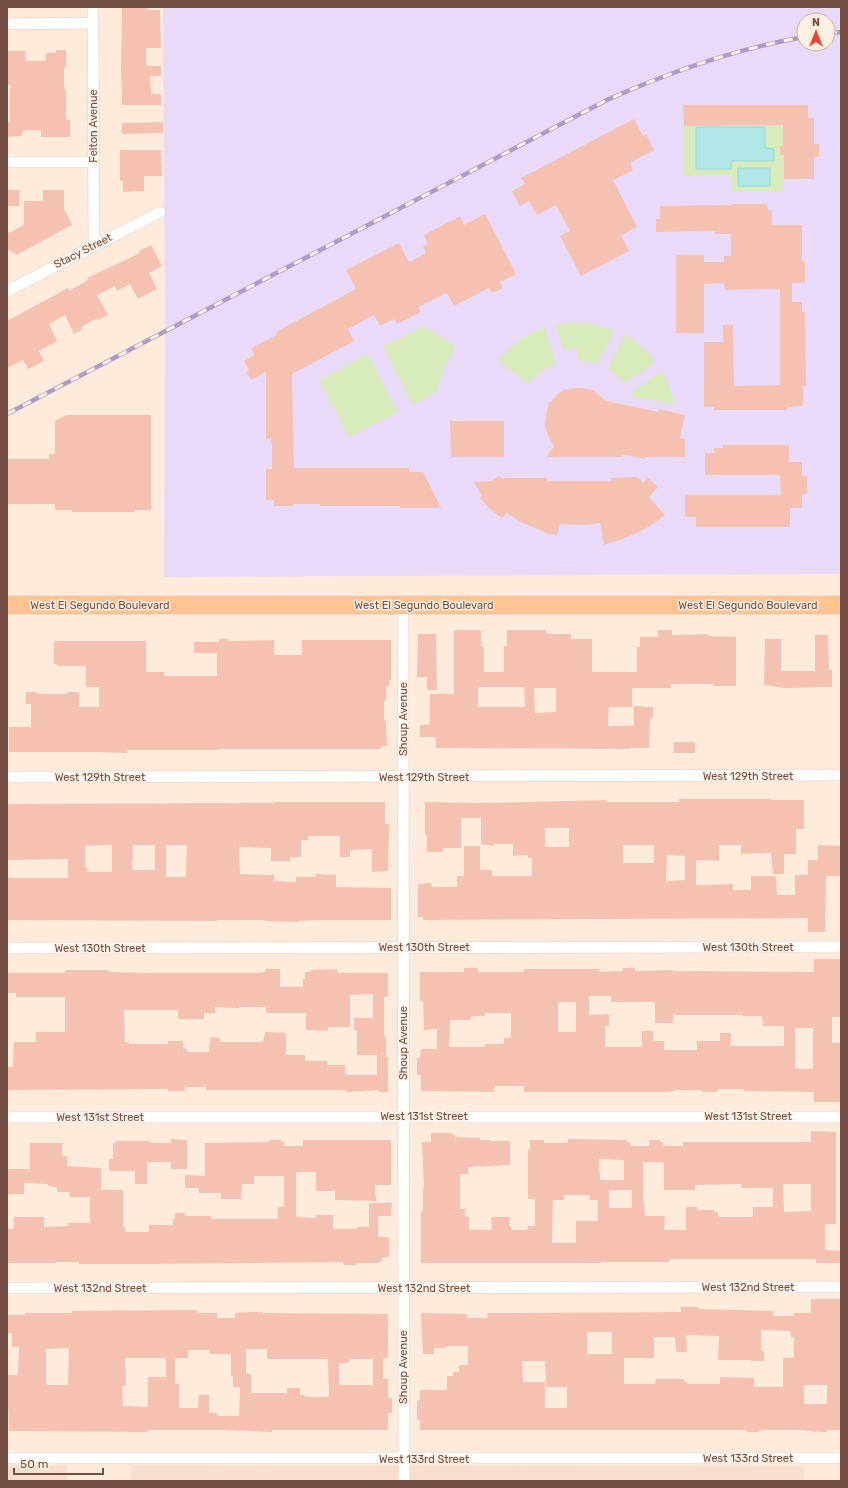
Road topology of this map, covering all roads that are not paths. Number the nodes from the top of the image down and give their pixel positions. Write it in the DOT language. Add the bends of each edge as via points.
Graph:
graph roads {
  1 [pos="93,7"];
  2 [pos="7,24"];
  3 [pos="93,24"];
  4 [pos="7,162"];
  5 [pos="93,162"];
  6 [pos="160,212"];
  7 [pos="94,245"];
  8 [pos="7,291"];
  9 [pos="403,605"];
  10 [pos="841,605"];
  11 [pos="7,606"];
  12 [pos="841,775"];
  13 [pos="7,777"];
  14 [pos="403,777"];
  15 [pos="403,947"];
  16 [pos="841,947"];
  17 [pos="7,948"];
  18 [pos="402,1116"];
  19 [pos="841,1116"];
  20 [pos="7,1118"];
  21 [pos="841,1287"];
  22 [pos="7,1288"];
  23 [pos="403,1288"];
  24 [pos="7,1458"];
  25 [pos="841,1458"];
  26 [pos="404,1459"];
  27 [pos="404,1481"];
  1 -- 3 [label="street, Felton Avenue"];
  2 -- 3 [label="street"];
  3 -- 5 [label="street, Felton Avenue"];
  4 -- 5 [label="street"];
  5 -- 7 [label="street, Felton Avenue"];
  6 -- 7 [label="street, Stacy Street"];
  7 -- 8 [label="street, Stacy Street"];
  9 -- 10 [label="main road, West El Segundo Boulevard"];
  9 -- 11 [label="main road, West El Segundo Boulevard"];
  9 -- 14 [label="street, Shoup Avenue"];
  12 -- 14 [label="street, West 129th Street"];
  13 -- 14 [label="street, West 129th Street"];
  14 -- 15 [label="street, Shoup Avenue"];
  15 -- 16 [label="street, West 130th Street"];
  15 -- 17 [label="street, West 130th Street"];
  15 -- 18 [label="street, Shoup Avenue"];
  18 -- 19 [label="street, West 131st Street"];
  18 -- 20 [label="street, West 131st Street"];
  18 -- 23 [label="street, Shoup Avenue"];
  21 -- 23 [label="street, West 132nd Street"];
  22 -- 23 [label="street, West 132nd Street"];
  23 -- 26 [label="street, Shoup Avenue"];
  24 -- 26 [label="street, West 133rd Street"];
  25 -- 26 [label="street, West 133rd Street"];
  26 -- 27 [label="street, Shoup Avenue"];
}
